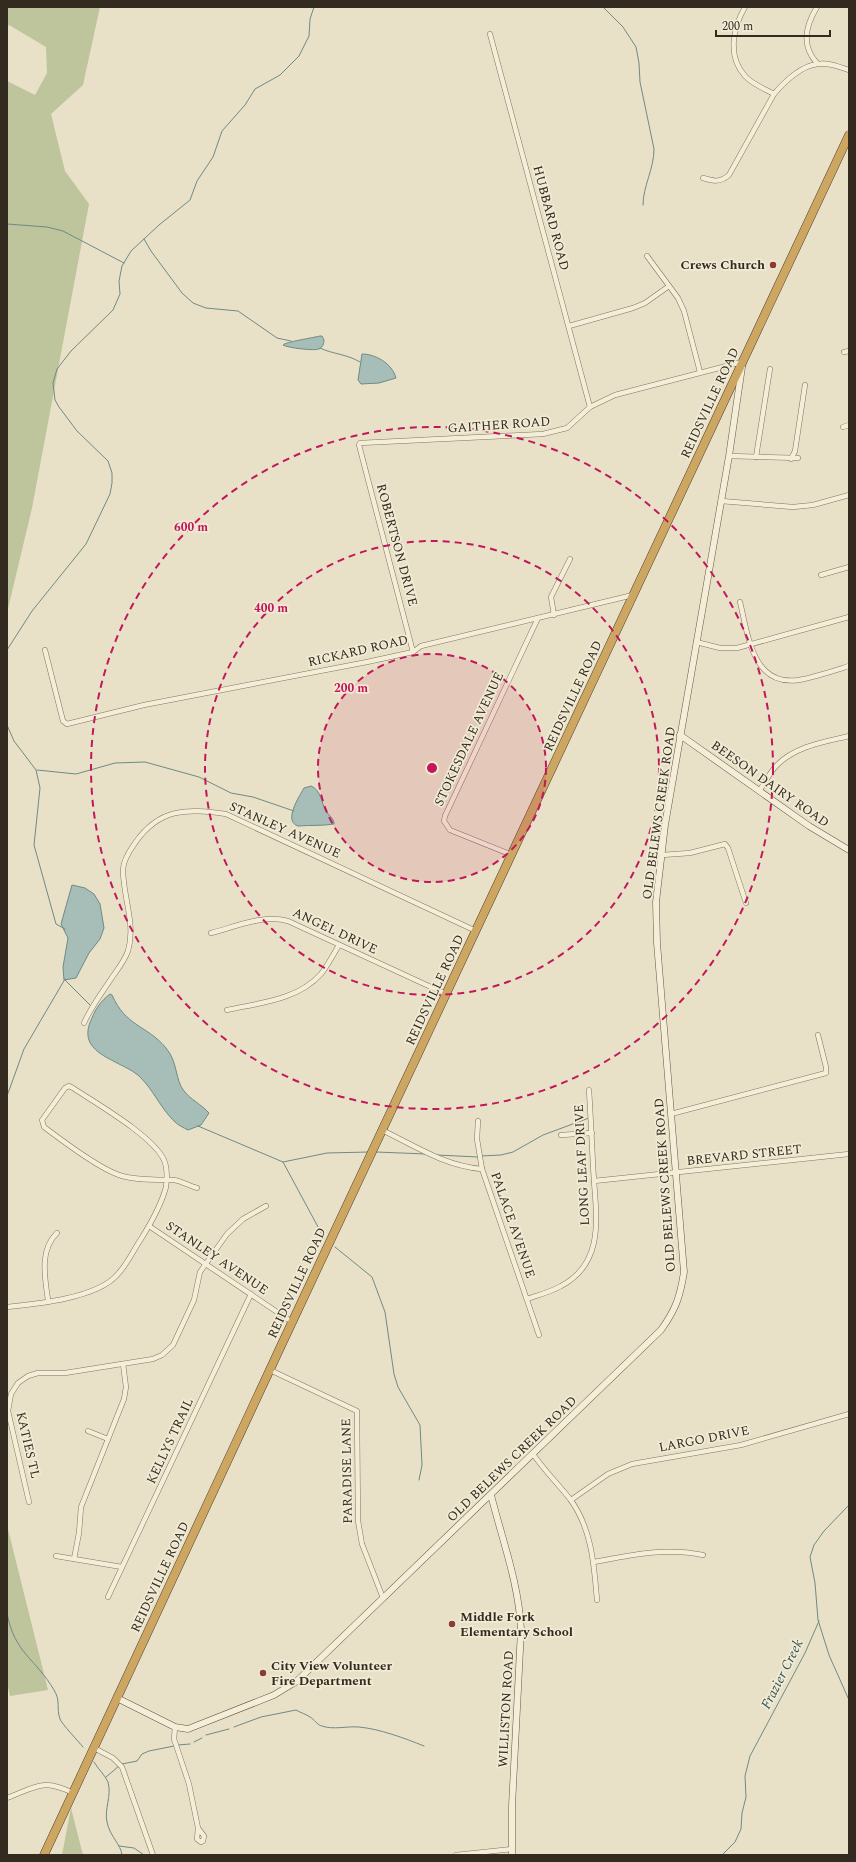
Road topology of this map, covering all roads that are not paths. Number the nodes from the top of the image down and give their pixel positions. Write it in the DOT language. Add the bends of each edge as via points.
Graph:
graph roads {
  1 [pos="745,7"];
  2 [pos="817,7"];
  3 [pos="490,34"];
  4 [pos="817,64"];
  5 [pos="849,70"];
  6 [pos="774,94"];
  7 [pos="849,135"];
  8 [pos="703,178"];
  9 [pos="647,256"];
  10 [pos="669,286"];
  11 [pos="568,326"];
  12 [pos="743,362"];
  13 [pos="770,369"];
  14 [pos="700,372"];
  15 [pos="805,385"];
  16 [pos="590,407"];
  17 [pos="849,425"];
  18 [pos="843,427"];
  19 [pos="360,443"];
  20 [pos="729,456"];
  21 [pos="756,457"];
  22 [pos="798,458"];
  23 [pos="791,459"];
  24 [pos="849,495"];
  25 [pos="721,501"];
  26 [pos="570,559"];
  27 [pos="849,567"];
  28 [pos="821,575"];
  29 [pos="633,596"];
  30 [pos="740,602"];
  31 [pos="554,614"];
  32 [pos="849,617"];
  33 [pos="538,618"];
  34 [pos="696,642"];
  35 [pos="750,643"];
  36 [pos="44,650"];
  37 [pos="413,652"];
  38 [pos="849,666"];
  39 [pos="680,736"];
  40 [pos="849,736"];
  41 [pos="759,791"];
  42 [pos="849,850"];
  43 [pos="512,855"];
  44 [pos="662,855"];
  45 [pos="746,903"];
  46 [pos="476,930"];
  47 [pos="211,933"];
  48 [pos="339,945"];
  49 [pos="446,994"];
  50 [pos="227,1010"];
  51 [pos="84,1023"];
  52 [pos="818,1036"];
  53 [pos="589,1090"];
  54 [pos="671,1114"];
  55 [pos="478,1121"];
  56 [pos="382,1130"];
  57 [pos="592,1132"];
  58 [pos="561,1136"];
  59 [pos="849,1154"];
  60 [pos="482,1169"];
  61 [pos="676,1173"];
  62 [pos="167,1181"];
  63 [pos="594,1181"];
  64 [pos="197,1188"];
  65 [pos="266,1206"];
  66 [pos="149,1226"];
  67 [pos="57,1232"];
  68 [pos="206,1264"];
  69 [pos="251,1294"];
  70 [pos="527,1299"];
  71 [pos="48,1300"];
  72 [pos="7,1307"];
  73 [pos="292,1322"];
  74 [pos="540,1335"];
  75 [pos="123,1364"];
  76 [pos="270,1370"];
  77 [pos="849,1414"];
  78 [pos="88,1431"];
  79 [pos="108,1440"];
  80 [pos="533,1454"];
  81 [pos="491,1495"];
  82 [pos="571,1500"];
  83 [pos="29,1502"];
  84 [pos="703,1555"];
  85 [pos="56,1556"];
  86 [pos="74,1559"];
  87 [pos="594,1562"];
  88 [pos="122,1567"];
  89 [pos="108,1596"];
  90 [pos="383,1598"];
  91 [pos="597,1600"];
  92 [pos="117,1698"];
  93 [pos="175,1727"];
  94 [pos="94,1748"];
  95 [pos="73,1793"];
  96 [pos="7,1798"];
  97 [pos="198,1828"];
  98 [pos="512,1852"];
  99 [pos="44,1855"];
  100 [pos="153,1855"];
  101 [pos="456,1855"];
  1 -- 6 [label="street" via="734,33 733,44 739,68 751,81"];
  2 -- 4 [label="street" via="807,29 806,39 812,58"];
  3 -- 11 [label="street, HUBBARD ROAD"];
  4 -- 5 [label="street"];
  4 -- 6 [label="street" via="794,75"];
  6 -- 8 [label="street" via="729,175 723,180 715,181"];
  7 -- 12 [label="highway, REIDSVILLE ROAD"];
  9 -- 10 [label="street"];
  10 -- 11 [label="street" via="633,308"];
  10 -- 14 [label="street" via="684,311"];
  11 -- 16 [label="street, HUBBARD ROAD"];
  12 -- 14 [label="street, GAITHER ROAD"];
  12 -- 20 [label="street, OLD BELEWS CREEK ROAD"];
  12 -- 29 [label="highway, REIDSVILLE ROAD"];
  13 -- 21 [label="street"];
  14 -- 16 [label="street, GAITHER ROAD" via="615,396"];
  15 -- 23 [label="street" via="795,451"];
  16 -- 19 [label="street, GAITHER ROAD" via="567,428 546,434"];
  17 -- 18 [label="street"];
  19 -- 37 [label="street, ROBERTSON DRIVE"];
  20 -- 21 [label="street"];
  20 -- 25 [label="street, OLD BELEWS CREEK ROAD"];
  21 -- 23 [label="street"];
  22 -- 23 [label="street"];
  24 -- 25 [label="street" via="809,506 793,507"];
  25 -- 34 [label="street, OLD BELEWS CREEK ROAD"];
  26 -- 31 [label="street" via="552,597"];
  27 -- 28 [label="street"];
  29 -- 31 [label="street, RICKARD ROAD"];
  29 -- 43 [label="highway, REIDSVILLE ROAD"];
  30 -- 35 [label="street"];
  31 -- 33 [label="street, RICKARD ROAD"];
  32 -- 35 [label="street"];
  33 -- 37 [label="street, RICKARD ROAD" via="420,646"];
  33 -- 43 [label="street, STOKESDALE AVENUE" via="444,821 450,830"];
  34 -- 35 [label="street" via="720,648 737,648"];
  34 -- 39 [label="street, OLD BELEWS CREEK ROAD"];
  35 -- 38 [label="street" via="760,666 782,680 798,680"];
  36 -- 37 [label="street, RICKARD ROAD" via="63,721 67,724 133,708"];
  39 -- 41 [label="street, BEESON DAIRY ROAD"];
  39 -- 44 [label="street, OLD BELEWS CREEK ROAD"];
  40 -- 41 [label="street" via="797,751 776,766"];
  41 -- 42 [label="street, BEESON DAIRY ROAD"];
  43 -- 46 [label="highway, REIDSVILLE ROAD"];
  44 -- 45 [label="street" via="690,853 725,844"];
  44 -- 54 [label="street, OLD BELEWS CREEK ROAD" via="656,902 657,943"];
  46 -- 49 [label="highway, REIDSVILLE ROAD"];
  46 -- 51 [label="street, STANLEY AVENUE" via="226,814 185,811 173,813 162,817 147,828 127,855 123,868 131,926 128,950"];
  47 -- 48 [label="street, ANGEL DRIVE" via="268,918 278,918"];
  48 -- 49 [label="street, ANGEL DRIVE"];
  48 -- 50 [label="street" via="325,968 304,988 292,994"];
  49 -- 56 [label="highway, REIDSVILLE ROAD"];
  52 -- 54 [label="street" via="826,1073"];
  53 -- 57 [label="street, LONG LEAF DRIVE"];
  54 -- 61 [label="street, OLD BELEWS CREEK ROAD"];
  55 -- 60 [label="street, PALACE AVENUE" via="476,1139"];
  56 -- 60 [label="street" via="442,1160 458,1166"];
  56 -- 73 [label="highway, REIDSVILLE ROAD"];
  57 -- 58 [label="street"];
  57 -- 63 [label="street, LONG LEAF DRIVE"];
  59 -- 61 [label="street, BREVARD STREET"];
  60 -- 70 [label="street, PALACE AVENUE"];
  61 -- 63 [label="street, BREVARD STREET"];
  61 -- 80 [label="street, OLD BELEWS CREEK ROAD" via="684,1272 674,1312 661,1330"];
  62 -- 62 [label="street" via="121,1176 52,1133 44,1127 42,1120 69,1086 152,1143 164,1161"];
  62 -- 64 [label="street" via="174,1180"];
  62 -- 66 [label="street, STANLEY AVENUE" via="164,1194"];
  63 -- 70 [label="street, LONG LEAF DRIVE" via="597,1226 589,1259 574,1278 562,1286"];
  65 -- 68 [label="street, KATIES TL" via="234,1226"];
  66 -- 68 [label="street, STANLEY AVENUE"];
  66 -- 71 [label="street" via="122,1270 101,1288"];
  67 -- 71 [label="street" via="52,1237 45,1257"];
  68 -- 69 [label="street, STANLEY AVENUE"];
  68 -- 75 [label="street, KATIES TL" via="198,1277 194,1300 170,1348 153,1359"];
  69 -- 73 [label="street, STANLEY AVENUE"];
  69 -- 88 [label="street, KELLYS TRAIL"];
  70 -- 74 [label="street, PALACE AVENUE"];
  71 -- 72 [label="street"];
  73 -- 76 [label="highway, REIDSVILLE ROAD"];
  75 -- 79 [label="street" via="125,1392"];
  75 -- 83 [label="street, KATIES TL" via="65,1373 38,1373 23,1379 14,1389 8,1404 9,1416"];
  76 -- 90 [label="street, PARADISE LANE" via="357,1411 358,1521 362,1544"];
  76 -- 92 [label="highway, REIDSVILLE ROAD"];
  77 -- 82 [label="street, LARGO DRIVE" via="741,1445 632,1464 608,1474"];
  78 -- 79 [label="street"];
  79 -- 86 [label="street" via="81,1507"];
  80 -- 81 [label="street, OLD BELEWS CREEK ROAD"];
  80 -- 82 [label="street"];
  81 -- 90 [label="street, OLD BELEWS CREEK ROAD"];
  81 -- 98 [label="street, WILLISTON ROAD" via="515,1588 521,1630"];
  82 -- 87 [label="street" via="589,1538"];
  84 -- 87 [label="street" via="668,1550"];
  85 -- 86 [label="street"];
  86 -- 88 [label="street"];
  87 -- 91 [label="street"];
  88 -- 89 [label="street, KELLYS TRAIL"];
  90 -- 93 [label="street, OLD BELEWS CREEK ROAD" via="291,1685 274,1695 195,1727"];
  92 -- 93 [label="street, OLD BELEWS CREEK ROAD"];
  92 -- 94 [label="highway, REIDSVILLE ROAD"];
  93 -- 97 [label="street" via="174,1739 189,1784"];
  94 -- 95 [label="highway, REIDSVILLE ROAD"];
  94 -- 100 [label="street" via="113,1758 122,1767"];
  95 -- 96 [label="street" via="59,1786 47,1784"];
  95 -- 99 [label="highway, REIDSVILLE ROAD"];
  98 -- 101 [label="street"];
}
